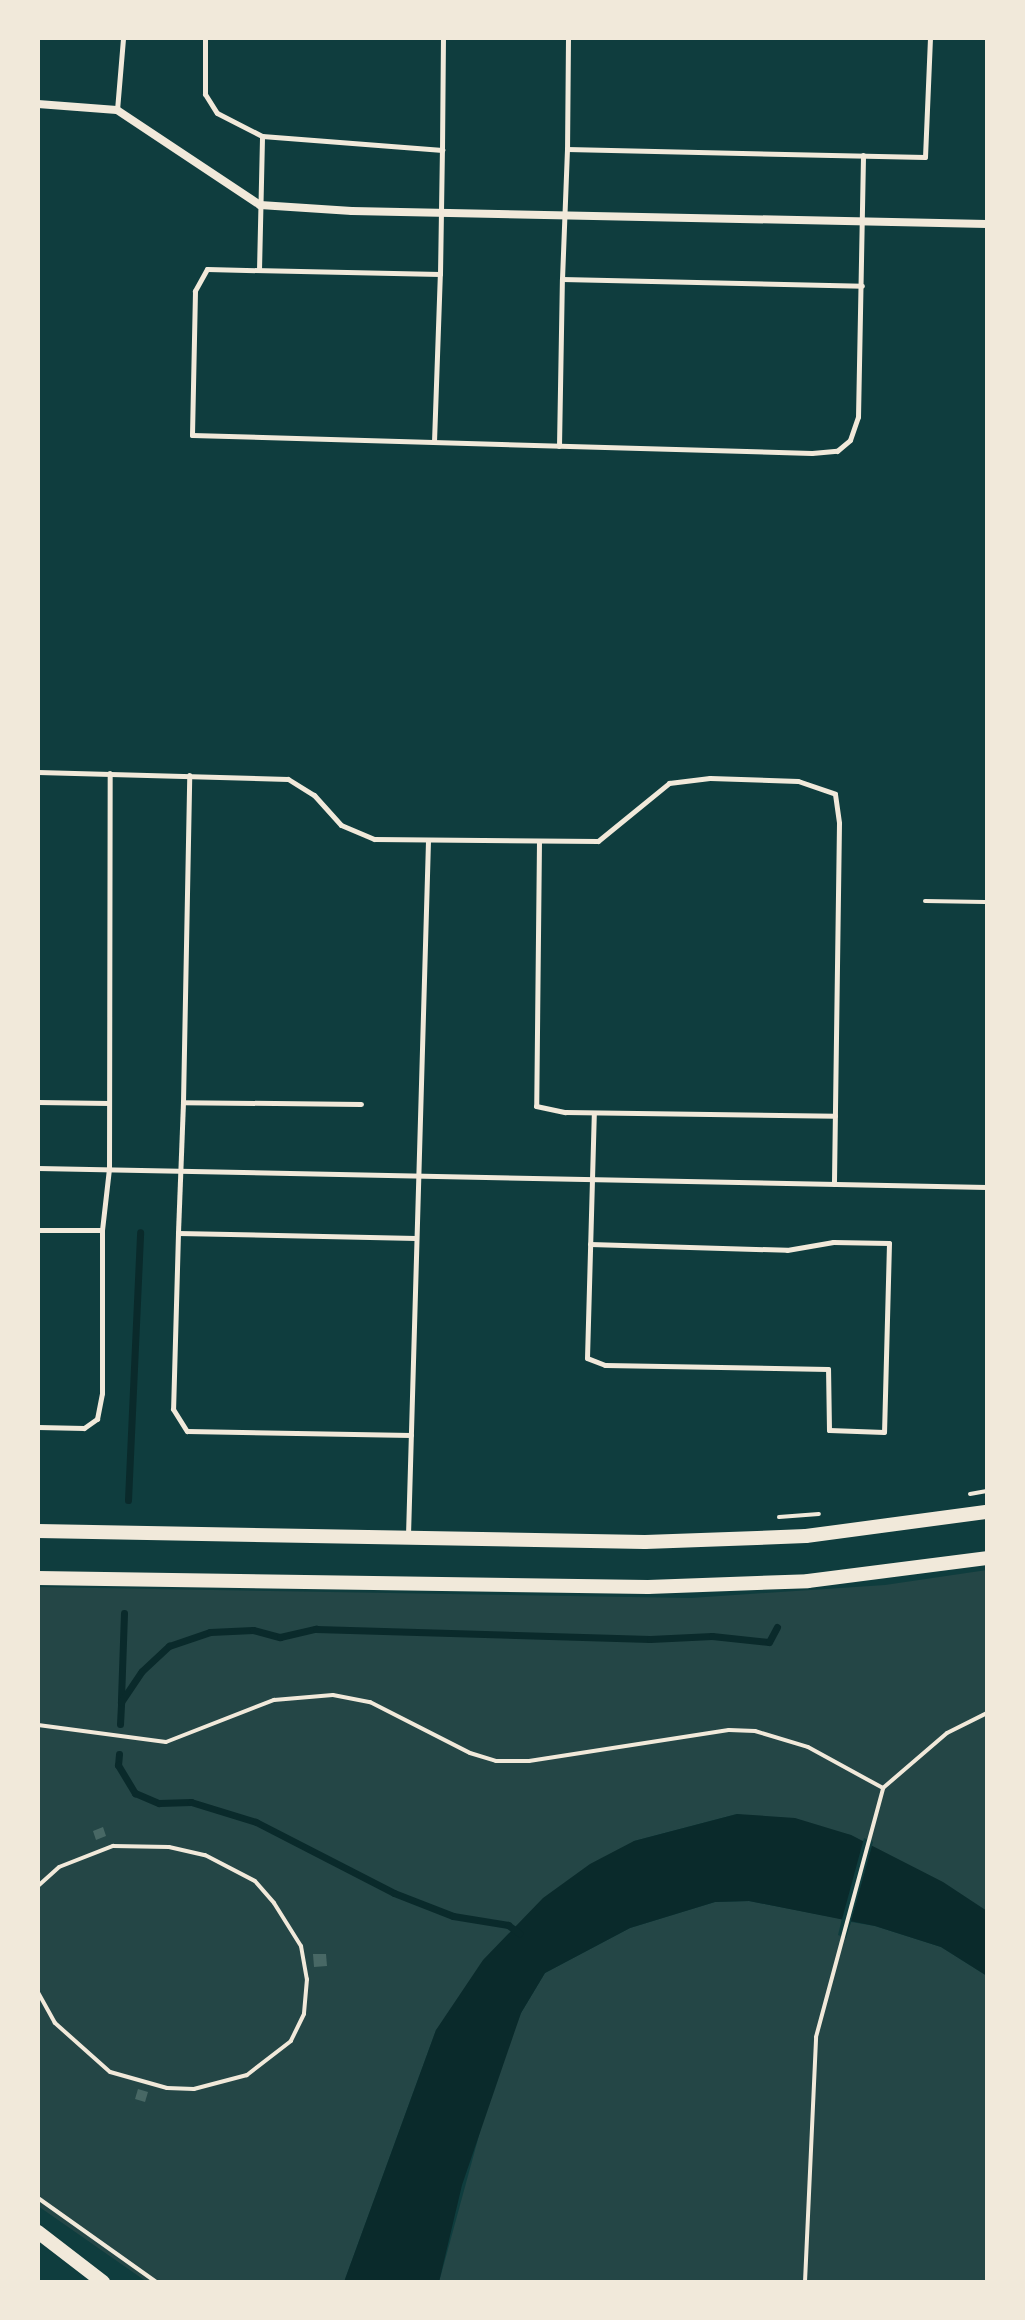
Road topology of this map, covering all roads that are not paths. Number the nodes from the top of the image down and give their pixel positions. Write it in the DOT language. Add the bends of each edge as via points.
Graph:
graph roads {
  1 [pos="123,38"];
  2 [pos="205,38"];
  3 [pos="443,38"];
  4 [pos="568,38"];
  5 [pos="930,38"];
  6 [pos="38,104"];
  7 [pos="117,110"];
  8 [pos="262,136"];
  9 [pos="567,149"];
  10 [pos="442,150"];
  11 [pos="863,155"];
  12 [pos="260,205"];
  13 [pos="442,213"];
  14 [pos="565,216"];
  15 [pos="864,221"];
  16 [pos="987,224"];
  17 [pos="259,270"];
  18 [pos="440,274"];
  19 [pos="562,279"];
  20 [pos="862,286"];
  21 [pos="434,442"];
  22 [pos="559,446"];
  23 [pos="38,772"];
  24 [pos="110,773"];
  25 [pos="189,775"];
  26 [pos="428,840"];
  27 [pos="539,841"];
  28 [pos="38,1102"];
  29 [pos="183,1102"];
  30 [pos="109,1103"];
  31 [pos="361,1104"];
  32 [pos="594,1113"];
  33 [pos="835,1116"];
  34 [pos="38,1168"];
  35 [pos="109,1169"];
  36 [pos="179,1171"];
  37 [pos="418,1175"];
  38 [pos="592,1179"];
  39 [pos="834,1184"];
  40 [pos="987,1187"];
  41 [pos="38,1230"];
  42 [pos="102,1230"];
  43 [pos="178,1233"];
  44 [pos="416,1238"];
  45 [pos="590,1244"];
  46 [pos="38,1427"];
  47 [pos="411,1435"];
  48 [pos="987,1512"];
  49 [pos="38,1531"];
  50 [pos="408,1538"];
  51 [pos="987,1558"];
  52 [pos="38,1578"];
  53 [pos="38,2232"];
  54 [pos="103,2282"];
  1 -- 7 [label="lane"];
  2 -- 8 [label="lane" via="205,94 217,113"];
  3 -- 10 [label="lane"];
  4 -- 9 [label="lane"];
  5 -- 11 [label="lane" via="925,157"];
  6 -- 7 [label="street"];
  7 -- 12 [label="street"];
  8 -- 10 [label="lane"];
  8 -- 12 [label="lane"];
  9 -- 11 [label="lane"];
  9 -- 14 [label="lane"];
  10 -- 13 [label="lane"];
  11 -- 15 [label="lane"];
  12 -- 13 [label="street"];
  12 -- 17 [label="lane"];
  13 -- 14 [label="street"];
  13 -- 18 [label="lane"];
  14 -- 15 [label="street"];
  14 -- 19 [label="lane"];
  15 -- 16 [label="street"];
  15 -- 20 [label="lane"];
  17 -- 18 [label="lane"];
  17 -- 21 [label="lane" via="207,269 195,291 192,435"];
  18 -- 21 [label="lane"];
  19 -- 20 [label="lane"];
  19 -- 22 [label="lane"];
  20 -- 22 [label="lane" via="858,417 850,440 837,451"];
  21 -- 22 [label="lane"];
  23 -- 24 [label="lane"];
  24 -- 25 [label="lane"];
  24 -- 30 [label="lane"];
  25 -- 26 [label="lane" via="288,779 359,836"];
  25 -- 29 [label="lane"];
  26 -- 27 [label="lane"];
  26 -- 37 [label="lane"];
  27 -- 32 [label="lane" via="536,1106"];
  27 -- 33 [label="lane" via="598,841 669,783 781,780 835,794"];
  28 -- 30 [label="lane"];
  29 -- 31 [label="lane"];
  29 -- 36 [label="lane"];
  30 -- 35 [label="lane"];
  32 -- 33 [label="lane"];
  32 -- 38 [label="lane"];
  33 -- 39 [label="lane"];
  34 -- 35 [label="lane"];
  35 -- 36 [label="lane"];
  35 -- 42 [label="lane"];
  36 -- 37 [label="lane"];
  36 -- 43 [label="lane"];
  37 -- 38 [label="lane"];
  37 -- 44 [label="lane"];
  38 -- 39 [label="lane"];
  38 -- 45 [label="lane"];
  39 -- 40 [label="lane"];
  41 -- 42 [label="lane"];
  42 -- 46 [label="lane" via="102,1393 97,1419 84,1428"];
  43 -- 44 [label="lane"];
  43 -- 47 [label="lane" via="173,1409 187,1431"];
  44 -- 47 [label="lane"];
  45 -- 45 [label="lane" via="587,1358 605,1365 828,1369 829,1430 884,1432 889,1243 833,1242 787,1250"];
  47 -- 50 [label="lane"];
  48 -- 50 [label="main road" via="752,1539"];
  49 -- 50 [label="main road"];
  51 -- 52 [label="main road" via="808,1581 648,1587"];
  53 -- 54 [label="main road"];
}
